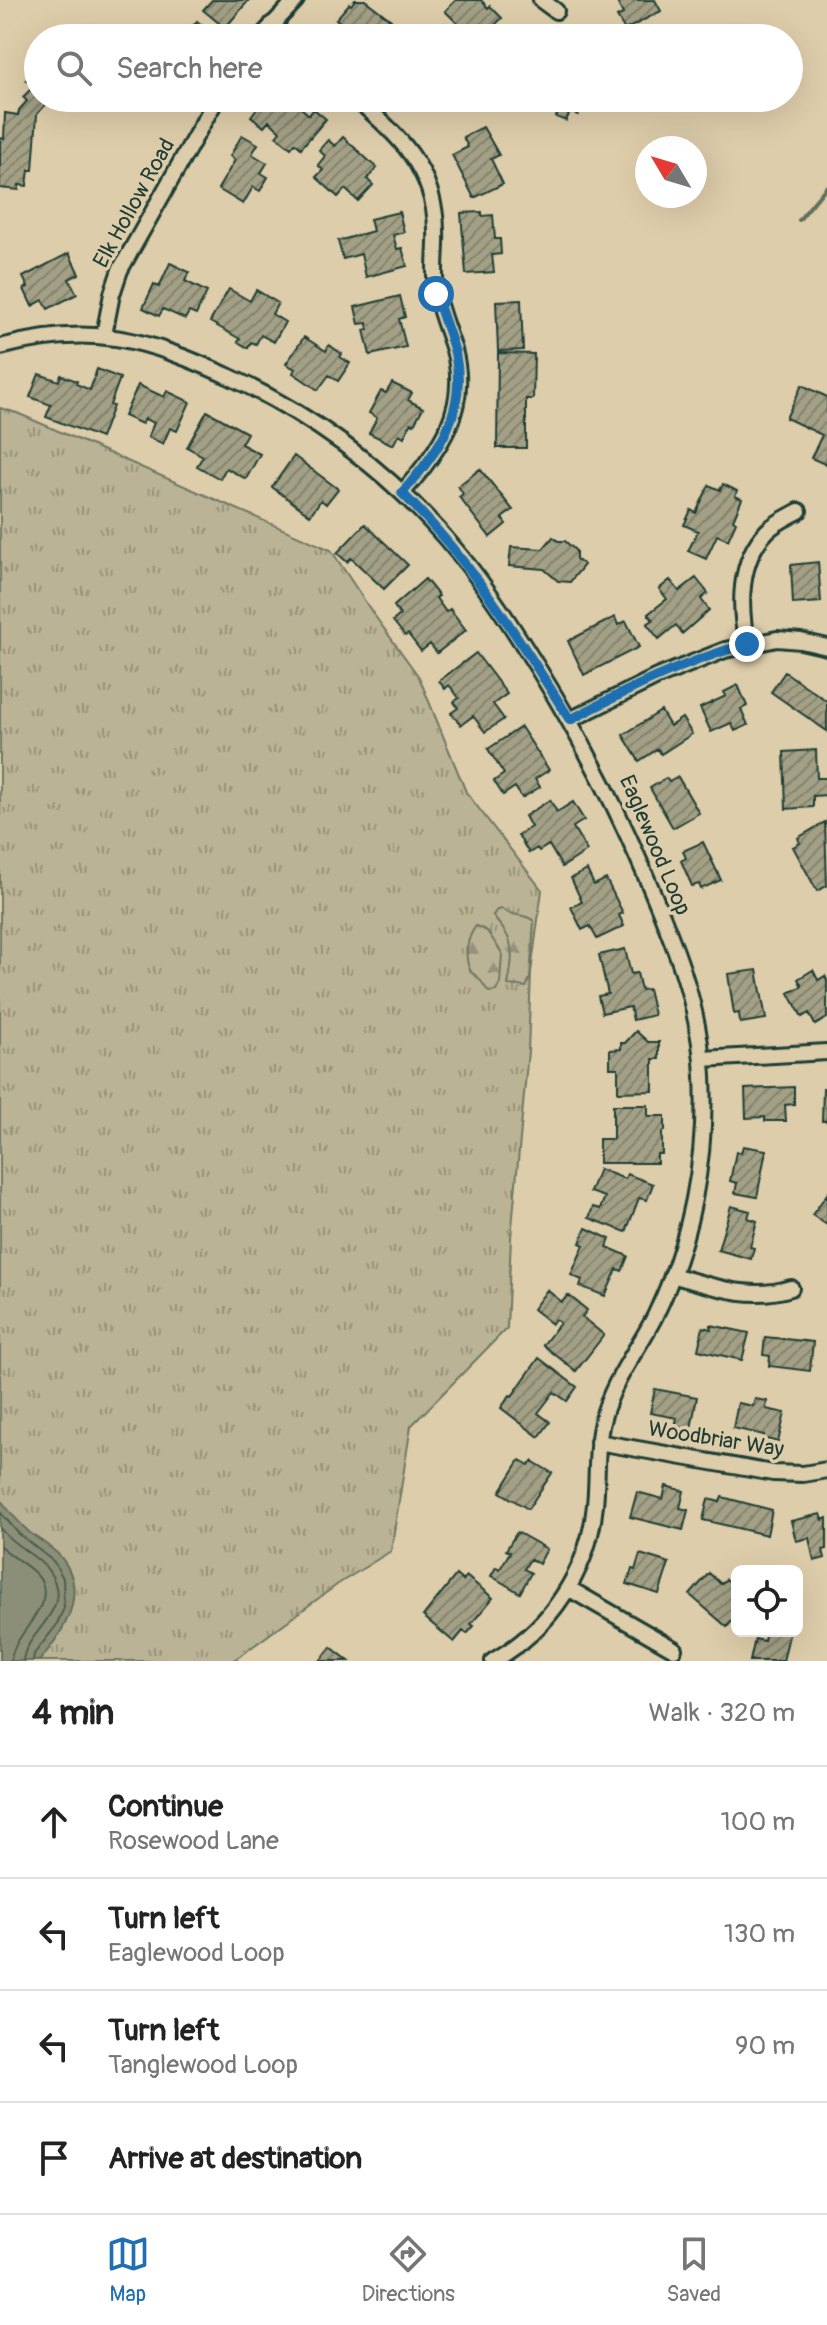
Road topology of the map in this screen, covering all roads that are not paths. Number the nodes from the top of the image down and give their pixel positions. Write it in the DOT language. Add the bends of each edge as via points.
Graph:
graph roads {
  1 [pos="296,0"];
  2 [pos="541,0"];
  3 [pos="556,11"];
  4 [pos="272,24"];
  5 [pos="209,112"];
  6 [pos="371,112"];
  7 [pos="104,335"];
  8 [pos="0,347"];
  9 [pos="402,493"];
  10 [pos="799,511"];
  11 [pos="747,644"];
  12 [pos="827,647"];
  13 [pos="570,720"];
  14 [pos="827,1052"];
  15 [pos="702,1059"];
  16 [pos="672,1275"];
  17 [pos="791,1288"];
  18 [pos="598,1442"];
  19 [pos="827,1470"];
  20 [pos="568,1588"];
  21 [pos="674,1649"];
  22 [pos="493,1661"];
  1 -- 4 [label="street"];
  2 -- 3 [label="street"];
  5 -- 7 [label="street, Elk Hollow Road" via="120,270"];
  6 -- 9 [label="street" via="409,149 430,192 436,294 457,368 456,404 444,438"];
  7 -- 8 [label="street, Eaglewood Loop" via="41,338"];
  7 -- 9 [label="street, Eaglewood Loop" via="166,349 262,393 340,441"];
  9 -- 13 [label="street, Eaglewood Loop" via="490,594"];
  10 -- 11 [label="street" via="768,531 748,566 741,594"];
  11 -- 12 [label="street" via="777,639"];
  11 -- 13 [label="street" via="657,677"];
  13 -- 15 [label="street, Eaglewood Loop" via="621,816 673,944 694,1005"];
  14 -- 15 [label="street"];
  15 -- 16 [label="street, Eaglewood Loop" via="698,1174"];
  16 -- 17 [label="street" via="749,1294"];
  16 -- 18 [label="street, Eaglewood Loop" via="615,1385"];
  18 -- 19 [label="street, Woodbriar Way" via="773,1473"];
  18 -- 20 [label="street, Eaglewood Loop" via="592,1531"];
  20 -- 21 [label="street"];
  20 -- 22 [label="street, Eaglewood Loop" via="531,1635"];
}
